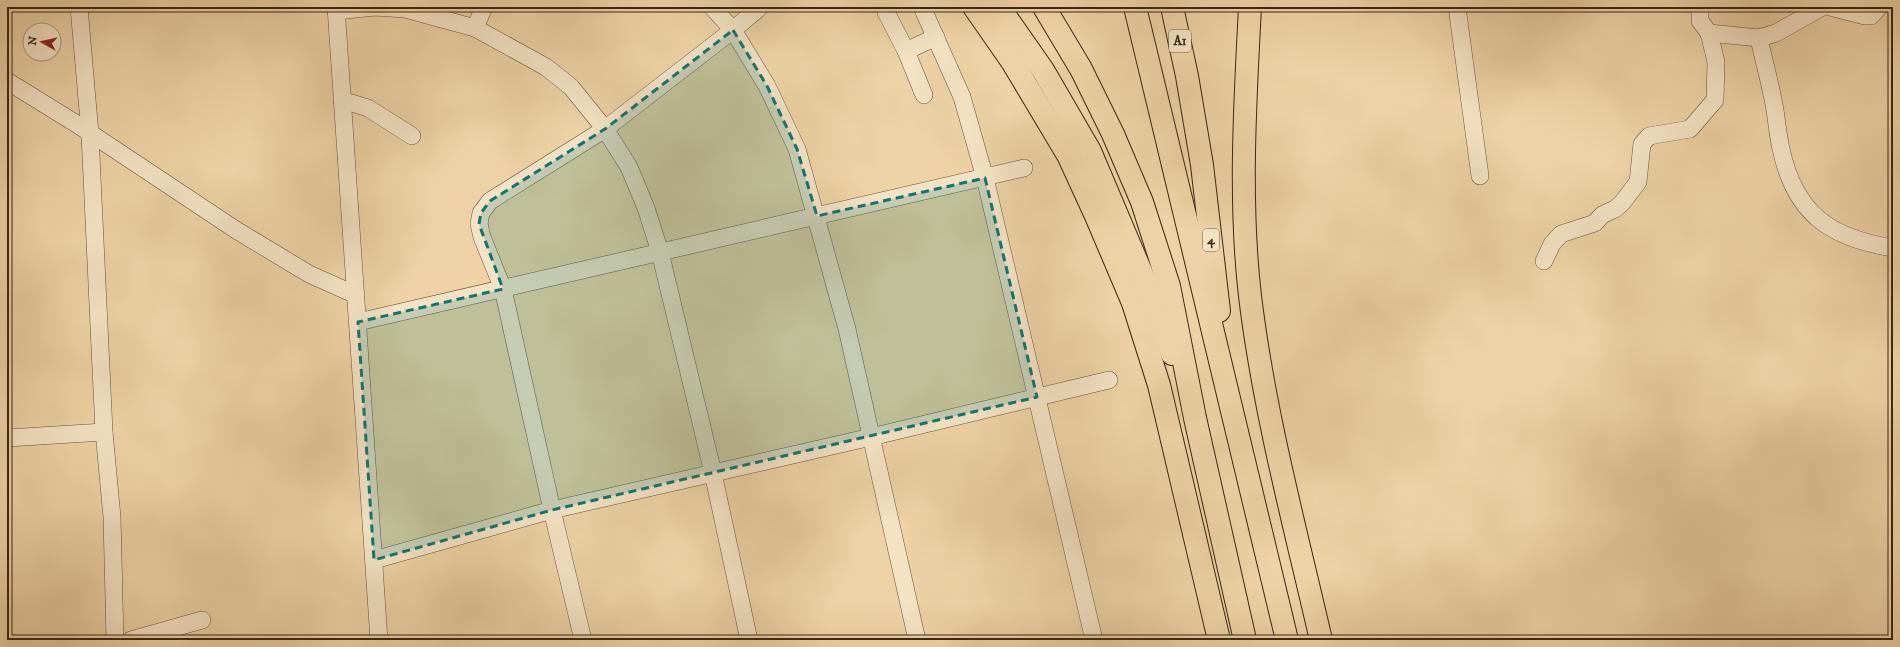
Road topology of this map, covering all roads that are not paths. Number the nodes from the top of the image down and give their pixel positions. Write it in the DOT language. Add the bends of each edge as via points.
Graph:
graph roads {
  1 [pos="79,7"];
  2 [pos="484,7"];
  3 [pos="712,7"];
  4 [pos="760,7"];
  5 [pos="922,7"];
  6 [pos="974,7"];
  7 [pos="999,7"];
  8 [pos="1044,7"];
  9 [pos="1135,7"];
  10 [pos="1172,7"];
  11 [pos="1250,7"];
  12 [pos="1457,7"];
  13 [pos="1700,7"];
  14 [pos="1822,7"];
  15 [pos="1830,7"];
  16 [pos="1879,7"];
  17 [pos="336,9"];
  18 [pos="886,12"];
  19 [pos="475,28"];
  20 [pos="733,30"];
  21 [pos="1709,33"];
  22 [pos="936,37"];
  23 [pos="1759,38"];
  24 [pos="906,51"];
  25 [pos="1187,76"];
  26 [pos="7,81"];
  27 [pos="924,95"];
  28 [pos="342,100"];
  29 [pos="605,129"];
  30 [pos="90,134"];
  31 [pos="412,136"];
  32 [pos="1024,168"];
  33 [pos="1480,176"];
  34 [pos="985,178"];
  35 [pos="817,216"];
  36 [pos="1893,248"];
  37 [pos="660,252"];
  38 [pos="1544,261"];
  39 [pos="503,289"];
  40 [pos="356,296"];
  41 [pos="358,322"];
  42 [pos="1109,380"];
  43 [pos="1037,397"];
  44 [pos="1231,405"];
  45 [pos="1195,418"];
  46 [pos="104,432"];
  47 [pos="871,437"];
  48 [pos="7,438"];
  49 [pos="714,473"];
  50 [pos="552,510"];
  51 [pos="374,560"];
  52 [pos="202,620"];
  53 [pos="115,640"];
  54 [pos="131,640"];
  55 [pos="379,640"];
  56 [pos="583,640"];
  57 [pos="749,640"];
  58 [pos="916,640"];
  59 [pos="1094,640"];
  60 [pos="1219,640"];
  61 [pos="1245,640"];
  62 [pos="1287,640"];
  63 [pos="1321,640"];
  1 -- 30 [label="street"];
  2 -- 19 [label="street"];
  3 -- 20 [label="street"];
  4 -- 20 [label="street"];
  5 -- 22 [label="street"];
  6 -- 60 [label="highway" via="1013,63 1068,155 1133,303 1159,384"];
  7 -- 45 [label="highway" via="1043,70 1090,151 1145,281"];
  8 -- 45 [label="highway" via="1081,69 1142,202 1169,286"];
  9 -- 44 [label="highway"];
  10 -- 25 [label="highway, A1"];
  11 -- 63 [label="highway" via="1245,214 1250,296 1285,484"];
  12 -- 33 [label="street"];
  13 -- 21 [label="street" via="1700,21"];
  14 -- 23 [label="street" via="1776,33"];
  15 -- 16 [label="street" via="1865,16 1871,16"];
  17 -- 19 [label="street" via="405,9"];
  17 -- 28 [label="street"];
  18 -- 24 [label="street"];
  19 -- 29 [label="street" via="546,67 571,87"];
  20 -- 29 [label="street"];
  20 -- 35 [label="street" via="767,86 797,149"];
  21 -- 23 [label="street"];
  21 -- 38 [label="street" via="1716,62 1715,100 1690,129 1649,136 1642,144 1638,182 1622,202 1615,209 1602,215 1595,223 1561,234 1552,244"];
  22 -- 24 [label="street"];
  22 -- 34 [label="street" via="962,97"];
  23 -- 36 [label="street" via="1775,108 1781,150 1800,200 1813,216 1836,232 1859,241"];
  24 -- 27 [label="street"];
  25 -- 44 [label="highway, 4" via="1202,165"];
  26 -- 30 [label="street"];
  28 -- 31 [label="street" via="368,108"];
  28 -- 40 [label="street"];
  29 -- 37 [label="street" via="629,167"];
  29 -- 39 [label="street" via="490,201 480,213 482,237"];
  30 -- 40 [label="street" via="236,230 309,274"];
  30 -- 46 [label="street"];
  32 -- 34 [label="street"];
  34 -- 35 [label="street"];
  34 -- 43 [label="street"];
  35 -- 37 [label="street"];
  35 -- 47 [label="street" via="847,329"];
  37 -- 39 [label="street"];
  37 -- 49 [label="street"];
  39 -- 41 [label="street"];
  39 -- 50 [label="street"];
  40 -- 41 [label="street"];
  41 -- 51 [label="street"];
  42 -- 43 [label="street"];
  43 -- 47 [label="street"];
  43 -- 59 [label="street"];
  44 -- 62 [label="highway, 4"];
  45 -- 61 [label="highway"];
  46 -- 48 [label="street"];
  46 -- 53 [label="street" via="112,517"];
  47 -- 49 [label="street"];
  47 -- 58 [label="street"];
  49 -- 50 [label="street"];
  49 -- 57 [label="street"];
  50 -- 51 [label="street"];
  50 -- 56 [label="street"];
  51 -- 55 [label="street"];
  52 -- 54 [label="street"];
}
